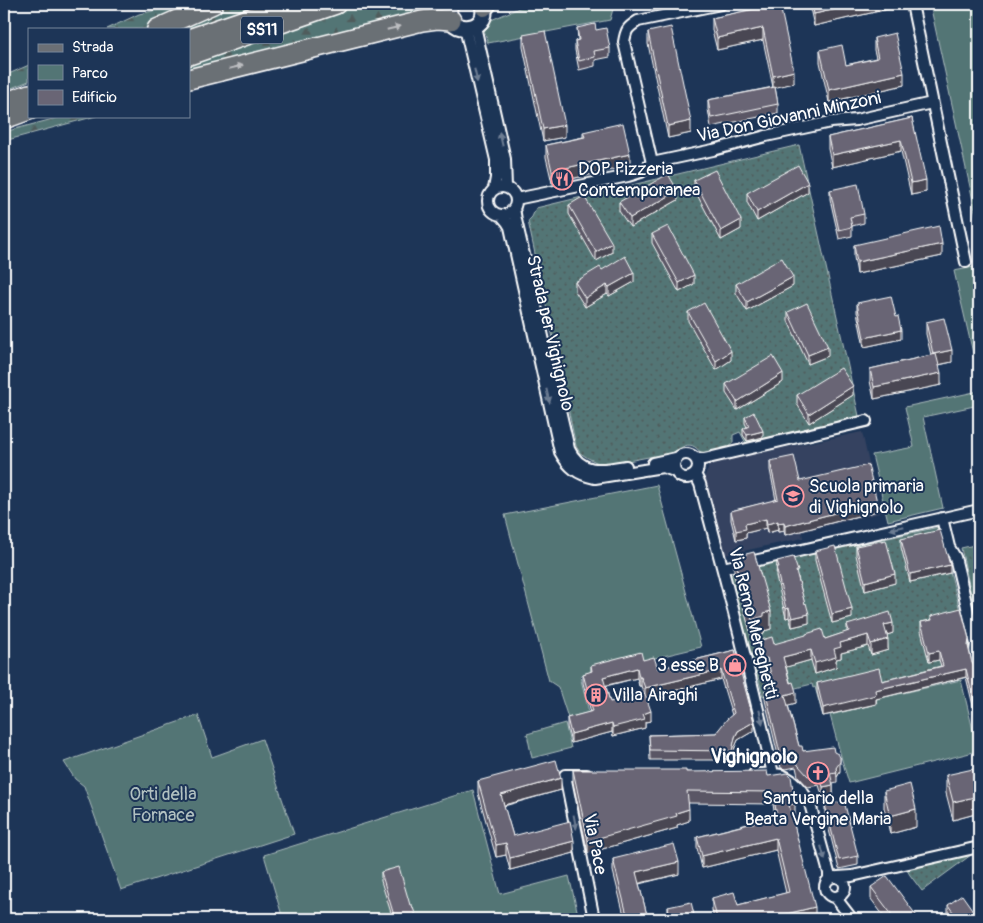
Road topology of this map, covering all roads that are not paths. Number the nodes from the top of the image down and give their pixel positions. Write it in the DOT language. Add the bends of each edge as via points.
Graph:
graph roads {
  1 [pos="213,4"];
  2 [pos="291,4"];
  3 [pos="336,4"];
  4 [pos="720,4"];
  5 [pos="912,4"];
  6 [pos="485,5"];
  7 [pos="460,19"];
  8 [pos="159,28"];
  9 [pos="190,39"];
  10 [pos="190,55"];
  11 [pos="190,79"];
  12 [pos="932,103"];
  13 [pos="652,163"];
  14 [pos="506,187"];
  15 [pos="494,190"];
  16 [pos="515,204"];
  17 [pos="500,215"];
  18 [pos="966,262"];
  19 [pos="866,421"];
  20 [pos="568,457"];
  21 [pos="676,458"];
  22 [pos="697,469"];
  23 [pos="674,471"];
  24 [pos="979,510"];
  25 [pos="942,518"];
  26 [pos="723,568"];
  27 [pos="979,670"];
  28 [pos="747,774"];
  29 [pos="773,774"];
  30 [pos="598,775"];
  31 [pos="979,847"];
  32 [pos="835,878"];
  33 [pos="838,896"];
  34 [pos="594,919"];
  35 [pos="852,919"];
  1 -- 8 [label="highway"];
  2 -- 9 [label="highway, SS11"];
  3 -- 10 [label="highway, SS11"];
  4 -- 13 [label="street" via="638,21 626,32 624,42"];
  5 -- 12 [label="street"];
  6 -- 7 [label="main road" via="482,19"];
  11 -- 7 [label="highway, one-way" via="422,21"];
  14 -- 7 [label="street, one-way" via="505,159"];
  7 -- 15 [label="street, one-way" via="496,160"];
  12 -- 13 [label="street, Via Don Giovanni Minzoni" via="766,136"];
  12 -- 18 [label="street"];
  13 -- 16 [label="street, Via Don Giovanni Minzoni" via="641,172 628,176"];
  14 -- 15 [label="street"];
  14 -- 16 [label="street" via="514,193"];
  15 -- 17 [label="street" via="488,198 489,206"];
  16 -- 17 [label="street" via="507,214"];
  16 -- 20 [label="street, Strada per Vighignolo" via="522,248 568,442"];
  17 -- 20 [label="street, Strada per Vighignolo, one-way" via="510,227 560,452"];
  19 -- 22 [label="street"];
  20 -- 21 [label="street" via="584,466 601,470"];
  20 -- 23 [label="street" via="574,471 594,478 663,467"];
  21 -- 22 [label="street" via="683,454 692,455"];
  21 -- 23 [label="street"];
  22 -- 23 [label="street" via="684,478"];
  22 -- 26 [label="street, Via Remo Mereghetti"];
  24 -- 25 [label="street"];
  25 -- 26 [label="street, one-way"];
  25 -- 27 [label="street" via="949,547 955,557"];
  26 -- 29 [label="street, Via Remo Mereghetti, one-way"];
  28 -- 29 [label="street"];
  29 -- 32 [label="street, one-way" via="789,777 808,799"];
  30 -- 34 [label="street, Via Pace, one-way" via="565,775"];
  31 -- 32 [label="street"];
  32 -- 33 [label="street" via="844,892"];
  32 -- 33 [label="street" via="826,883 825,889 828,894"];
  33 -- 35 [label="street"];
}
